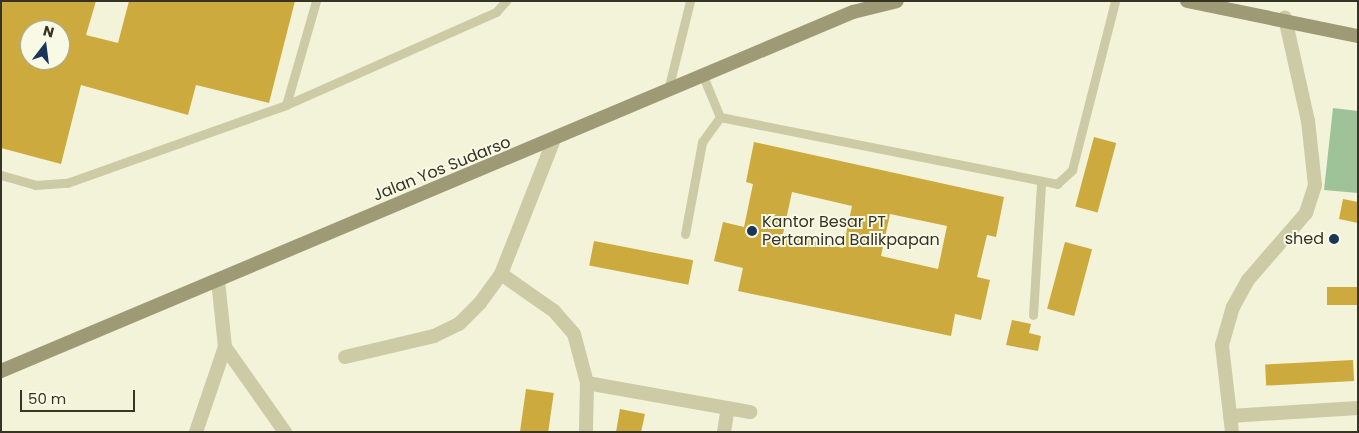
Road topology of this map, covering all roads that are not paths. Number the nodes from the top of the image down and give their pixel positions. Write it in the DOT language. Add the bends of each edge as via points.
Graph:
graph roads {
  1 [pos="316,1"];
  2 [pos="506,1"];
  3 [pos="690,1"];
  4 [pos="897,1"];
  5 [pos="1115,1"];
  6 [pos="1187,1"];
  7 [pos="1284,18"];
  8 [pos="1358,36"];
  9 [pos="703,76"];
  10 [pos="668,90"];
  11 [pos="286,105"];
  12 [pos="720,117"];
  13 [pos="553,142"];
  14 [pos="1,176"];
  15 [pos="1041,184"];
  16 [pos="685,234"];
  17 [pos="501,274"];
  18 [pos="218,280"];
  19 [pos="1033,315"];
  20 [pos="225,347"];
  21 [pos="345,357"];
  22 [pos="1,371"];
  23 [pos="587,384"];
  24 [pos="728,408"];
  25 [pos="1358,408"];
  26 [pos="750,412"];
  27 [pos="1230,416"];
  28 [pos="196,432"];
  29 [pos="285,432"];
  30 [pos="586,432"];
  31 [pos="724,432"];
  32 [pos="1232,432"];
  1 -- 11 [label="lane"];
  2 -- 11 [label="lane" via="496,12"];
  3 -- 10 [label="lane"];
  4 -- 9 [label="main road, Jalan Yos Sudarso" via="853,12"];
  5 -- 15 [label="lane" via="1072,170 1058,184"];
  6 -- 7 [label="main road"];
  7 -- 8 [label="main road"];
  7 -- 27 [label="street" via="1308,121 1315,185 1306,213 1248,280 1233,308 1222,345"];
  9 -- 10 [label="main road, Jalan Yos Sudarso"];
  9 -- 12 [label="lane"];
  10 -- 13 [label="main road, Jalan Yos Sudarso"];
  11 -- 14 [label="lane" via="67,183 35,185"];
  12 -- 15 [label="lane"];
  12 -- 16 [label="lane" via="702,142"];
  13 -- 17 [label="street"];
  13 -- 18 [label="main road, Jalan Yos Sudarso"];
  15 -- 19 [label="lane"];
  17 -- 21 [label="street" via="459,324 401,347"];
  17 -- 23 [label="street" via="554,311 574,334"];
  18 -- 20 [label="street"];
  18 -- 22 [label="main road, Jalan Yos Sudarso"];
  20 -- 28 [label="street"];
  20 -- 29 [label="street"];
  23 -- 24 [label="street"];
  23 -- 30 [label="street"];
  24 -- 26 [label="street"];
  24 -- 31 [label="street"];
  25 -- 27 [label="street"];
  27 -- 32 [label="street"];
}
